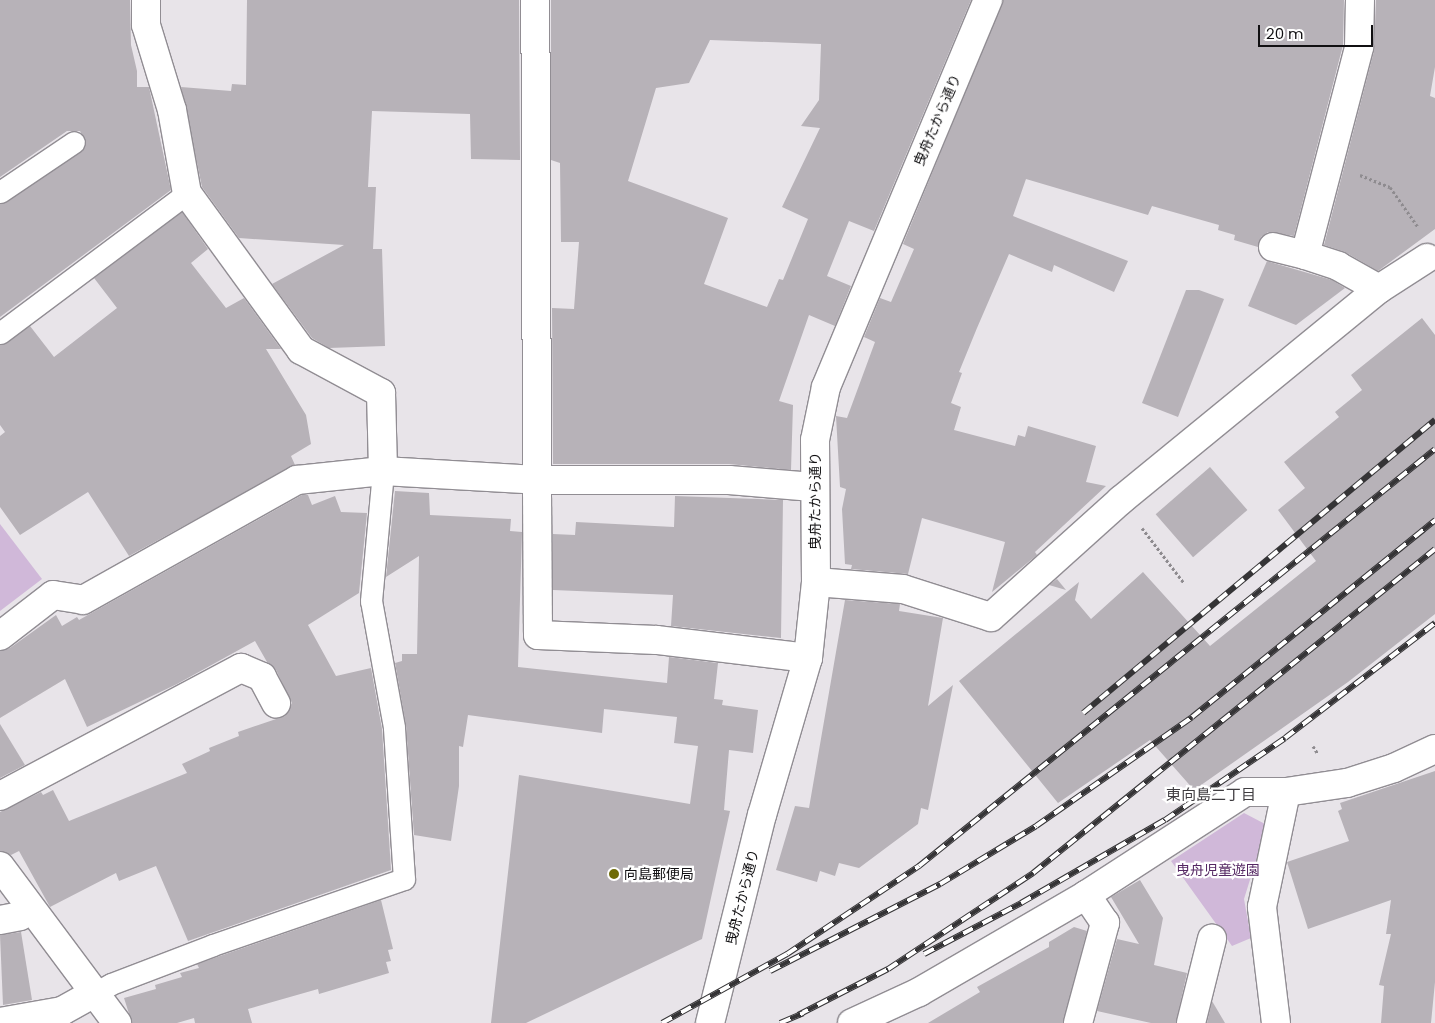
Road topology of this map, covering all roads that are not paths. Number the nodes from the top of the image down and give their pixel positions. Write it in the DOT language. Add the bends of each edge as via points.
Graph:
graph roads {
  1 [pos="146,0"];
  2 [pos="535,0"];
  3 [pos="988,0"];
  4 [pos="1360,0"];
  5 [pos="74,142"];
  6 [pos="0,192"];
  7 [pos="187,192"];
  8 [pos="1273,247"];
  9 [pos="1305,255"];
  10 [pos="1427,258"];
  11 [pos="1379,289"];
  12 [pos="0,332"];
  13 [pos="383,472"];
  14 [pos="537,480"];
  15 [pos="813,487"];
  16 [pos="816,582"];
  17 [pos="0,636"];
  18 [pos="808,658"];
  19 [pos="276,703"];
  20 [pos="1435,748"];
  21 [pos="1286,792"];
  22 [pos="0,796"];
  23 [pos="0,866"];
  24 [pos="1086,896"];
  25 [pos="31,909"];
  26 [pos="0,920"];
  27 [pos="1212,940"];
  28 [pos="96,993"];
  29 [pos="0,1022"];
  30 [pos="117,1023"];
  31 [pos="710,1023"];
  32 [pos="852,1023"];
  33 [pos="1078,1023"];
  34 [pos="1191,1023"];
  35 [pos="1276,1023"];
  1 -- 7 [label="street" via="146,25 172,110"];
  2 -- 14 [label="street"];
  3 -- 15 [label="street, 曳舟たから通り" via="826,387 814,440"];
  4 -- 9 [label="street" via="1359,47"];
  5 -- 6 [label="lane"];
  7 -- 12 [label="lane"];
  7 -- 13 [label="street" via="301,350 381,393"];
  8 -- 9 [label="street"];
  9 -- 11 [label="street" via="1338,266"];
  10 -- 11 [label="street"];
  11 -- 16 [label="street" via="1120,500 991,617 903,589"];
  13 -- 14 [label="street"];
  13 -- 17 [label="street" via="298,480 83,600 53,595"];
  13 -- 28 [label="lane" via="371,601 394,727 404,880 212,945 111,984"];
  14 -- 15 [label="street" via="729,480"];
  14 -- 18 [label="street" via="538,635 656,640"];
  15 -- 16 [label="street, 曳舟たから通り"];
  16 -- 18 [label="street, 曳舟たから通り"];
  18 -- 31 [label="street, 曳舟たから通り" via="762,815"];
  19 -- 22 [label="street" via="262,677 241,668"];
  20 -- 21 [label="street" via="1394,768 1347,783"];
  21 -- 24 [label="street" via="1245,792"];
  21 -- 35 [label="street" via="1262,907"];
  23 -- 25 [label="street"];
  24 -- 32 [label="street" via="919,992"];
  24 -- 33 [label="street" via="1105,923"];
  25 -- 26 [label="street" via="20,916"];
  25 -- 28 [label="street"];
  27 -- 34 [label="street"];
  28 -- 29 [label="street" via="62,1011"];
  28 -- 30 [label="street"];
}
